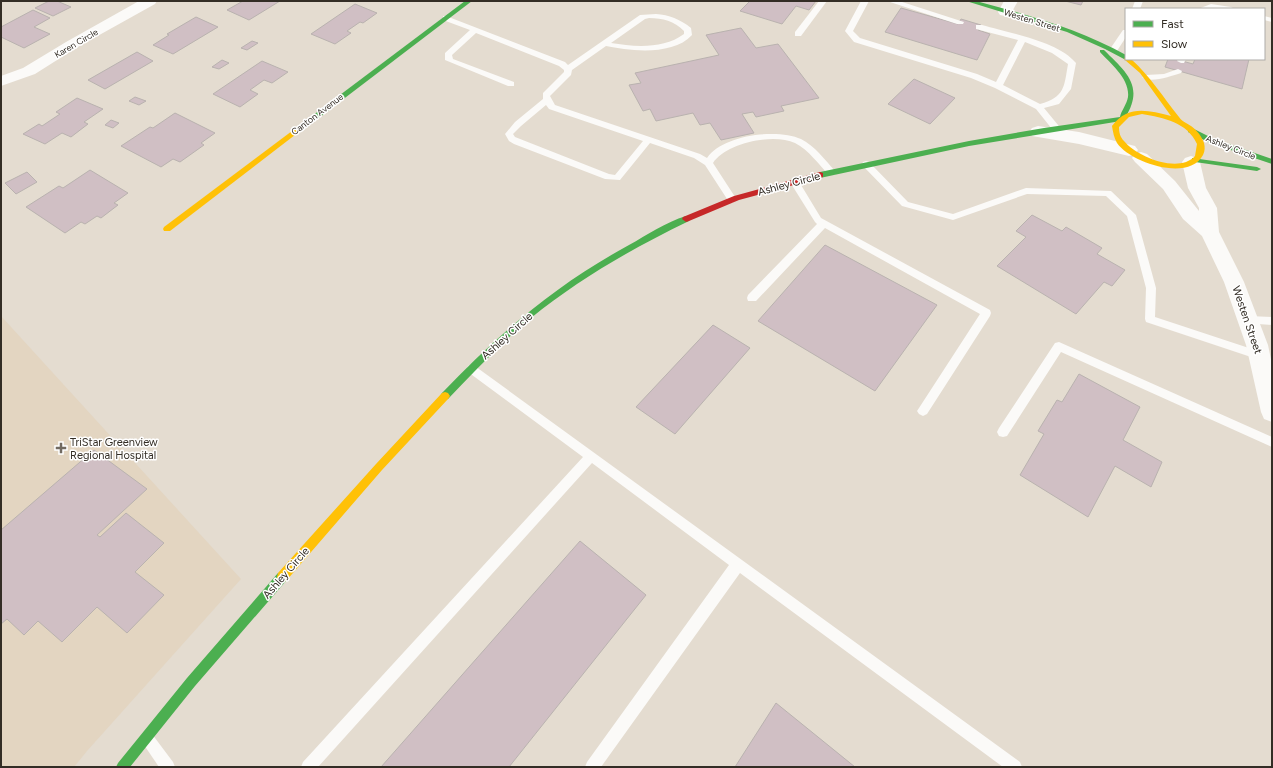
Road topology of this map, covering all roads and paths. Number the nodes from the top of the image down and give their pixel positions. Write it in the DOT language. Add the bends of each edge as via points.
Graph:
graph roads {
  1 [pos="150,1"];
  2 [pos="468,1"];
  3 [pos="824,1"];
  4 [pos="865,1"];
  5 [pos="891,1"];
  6 [pos="969,1"];
  7 [pos="1008,6"];
  8 [pos="1205,8"];
  9 [pos="1224,8"];
  10 [pos="446,18"];
  11 [pos="960,22"];
  12 [pos="979,27"];
  13 [pos="476,30"];
  14 [pos="798,34"];
  15 [pos="1125,34"];
  16 [pos="1022,40"];
  17 [pos="1093,41"];
  18 [pos="605,44"];
  19 [pos="1114,50"];
  20 [pos="1125,57"];
  21 [pos="1129,60"];
  22 [pos="568,69"];
  23 [pos="1178,71"];
  24 [pos="1146,77"];
  25 [pos="1,81"];
  26 [pos="511,84"];
  27 [pos="998,86"];
  28 [pos="547,100"];
  29 [pos="1039,107"];
  30 [pos="1121,118"];
  31 [pos="1178,121"];
  32 [pos="1055,127"];
  33 [pos="1190,130"];
  34 [pos="1038,132"];
  35 [pos="649,139"];
  36 [pos="1135,154"];
  37 [pos="1193,161"];
  38 [pos="1272,162"];
  39 [pos="708,163"];
  40 [pos="866,164"];
  41 [pos="1272,171"];
  42 [pos="832,172"];
  43 [pos="795,182"];
  44 [pos="732,200"];
  45 [pos="824,223"];
  46 [pos="167,228"];
  47 [pos="1210,232"];
  48 [pos="752,298"];
  49 [pos="1248,320"];
  50 [pos="1272,321"];
  51 [pos="1260,356"];
  52 [pos="472,369"];
  53 [pos="923,411"];
  54 [pos="1272,412"];
  55 [pos="1004,432"];
  56 [pos="1272,442"];
  57 [pos="591,456"];
  58 [pos="738,564"];
  59 [pos="145,737"];
  60 [pos="122,767"];
  61 [pos="168,767"];
  62 [pos="308,767"];
  63 [pos="592,767"];
  64 [pos="1015,767"];
  1 -- 25 [label="street, Karen Circle" via="29,71"];
  2 -- 10 [label="street, Canton Avenue"];
  3 -- 14 [label="lane"];
  4 -- 27 [label="lane" via="849,31 857,40 974,76"];
  5 -- 11 [label="lane"];
  6 -- 7 [label="street, Westen Street"];
  7 -- 17 [label="street, Westen Street"];
  8 -- 9 [label="lane"];
  10 -- 13 [label="lane"];
  10 -- 46 [label="street, Canton Avenue"];
  12 -- 16 [label="lane"];
  13 -- 22 [label="lane" via="562,64"];
  13 -- 26 [label="lane" via="448,55 450,60"];
  15 -- 19 [label="lane"];
  16 -- 27 [label="lane"];
  16 -- 29 [label="lane" via="1067,57 1072,63 1068,87 1056,102"];
  17 -- 19 [label="street, Westen Street"];
  17 -- 30 [label="street, Westen Street" via="1127,79 1132,93 1131,105"];
  18 -- 18 [label="lane" via="635,21 654,15 682,24 688,30 684,40 664,46 633,48"];
  18 -- 22 [label="lane"];
  19 -- 20 [label="street, Westen Street"];
  21 -- 24 [label="street, Westen Street"];
  22 -- 28 [label="lane" via="568,73 546,95"];
  23 -- 24 [label="lane" via="1165,76"];
  24 -- 31 [label="street, Westen Street"];
  27 -- 29 [label="lane"];
  28 -- 35 [label="lane" via="552,107"];
  28 -- 35 [label="lane" via="509,134 512,139 608,177 617,178"];
  29 -- 32 [label="lane"];
  30 -- 31 [label="street, Ashley Circle" via="1132,113 1154,113"];
  30 -- 32 [label="street, Ashley Circle"];
  30 -- 36 [label="street" via="1115,126 1116,134 1120,142"];
  31 -- 33 [label="street"];
  32 -- 34 [label="street, Ashley Circle"];
  33 -- 37 [label="street" via="1196,136 1201,149 1200,155"];
  33 -- 38 [label="street, Ashley Circle" via="1212,141"];
  34 -- 36 [label="street, Ashley Circle" via="1079,138"];
  34 -- 40 [label="street, Ashley Circle" via="943,147"];
  35 -- 39 [label="lane" via="697,156"];
  36 -- 37 [label="street, Ashley Circle" via="1155,163 1168,165 1181,165"];
  36 -- 47 [label="street, Westen Street" via="1169,184 1190,214"];
  37 -- 41 [label="street, Ashley Circle"];
  37 -- 47 [label="street, Westen Street" via="1197,188 1208,208"];
  39 -- 42 [label="lane" via="716,152 735,143 767,136 797,141 807,147"];
  39 -- 44 [label="lane"];
  40 -- 42 [label="street, Ashley Circle"];
  40 -- 51 [label="lane" via="905,204 953,217 1026,191 1108,193 1131,216 1151,288 1150,319"];
  42 -- 43 [label="street, Ashley Circle"];
  43 -- 44 [label="street, Ashley Circle"];
  43 -- 45 [label="lane" via="818,220"];
  44 -- 52 [label="street, Ashley Circle" via="641,241 583,276 514,328"];
  45 -- 48 [label="lane"];
  45 -- 53 [label="lane" via="986,313"];
  47 -- 49 [label="street, Westen Street" via="1234,282"];
  49 -- 50 [label="lane"];
  49 -- 51 [label="street, Westen Street"];
  51 -- 54 [label="street, Westen Street"];
  52 -- 57 [label="lane"];
  52 -- 59 [label="street, Ashley Circle" via="352,497"];
  55 -- 56 [label="lane" via="1059,346"];
  57 -- 58 [label="lane"];
  57 -- 62 [label="lane"];
  58 -- 63 [label="lane"];
  58 -- 64 [label="lane"];
  59 -- 60 [label="street, Ashley Circle"];
  59 -- 61 [label="lane"];
}
